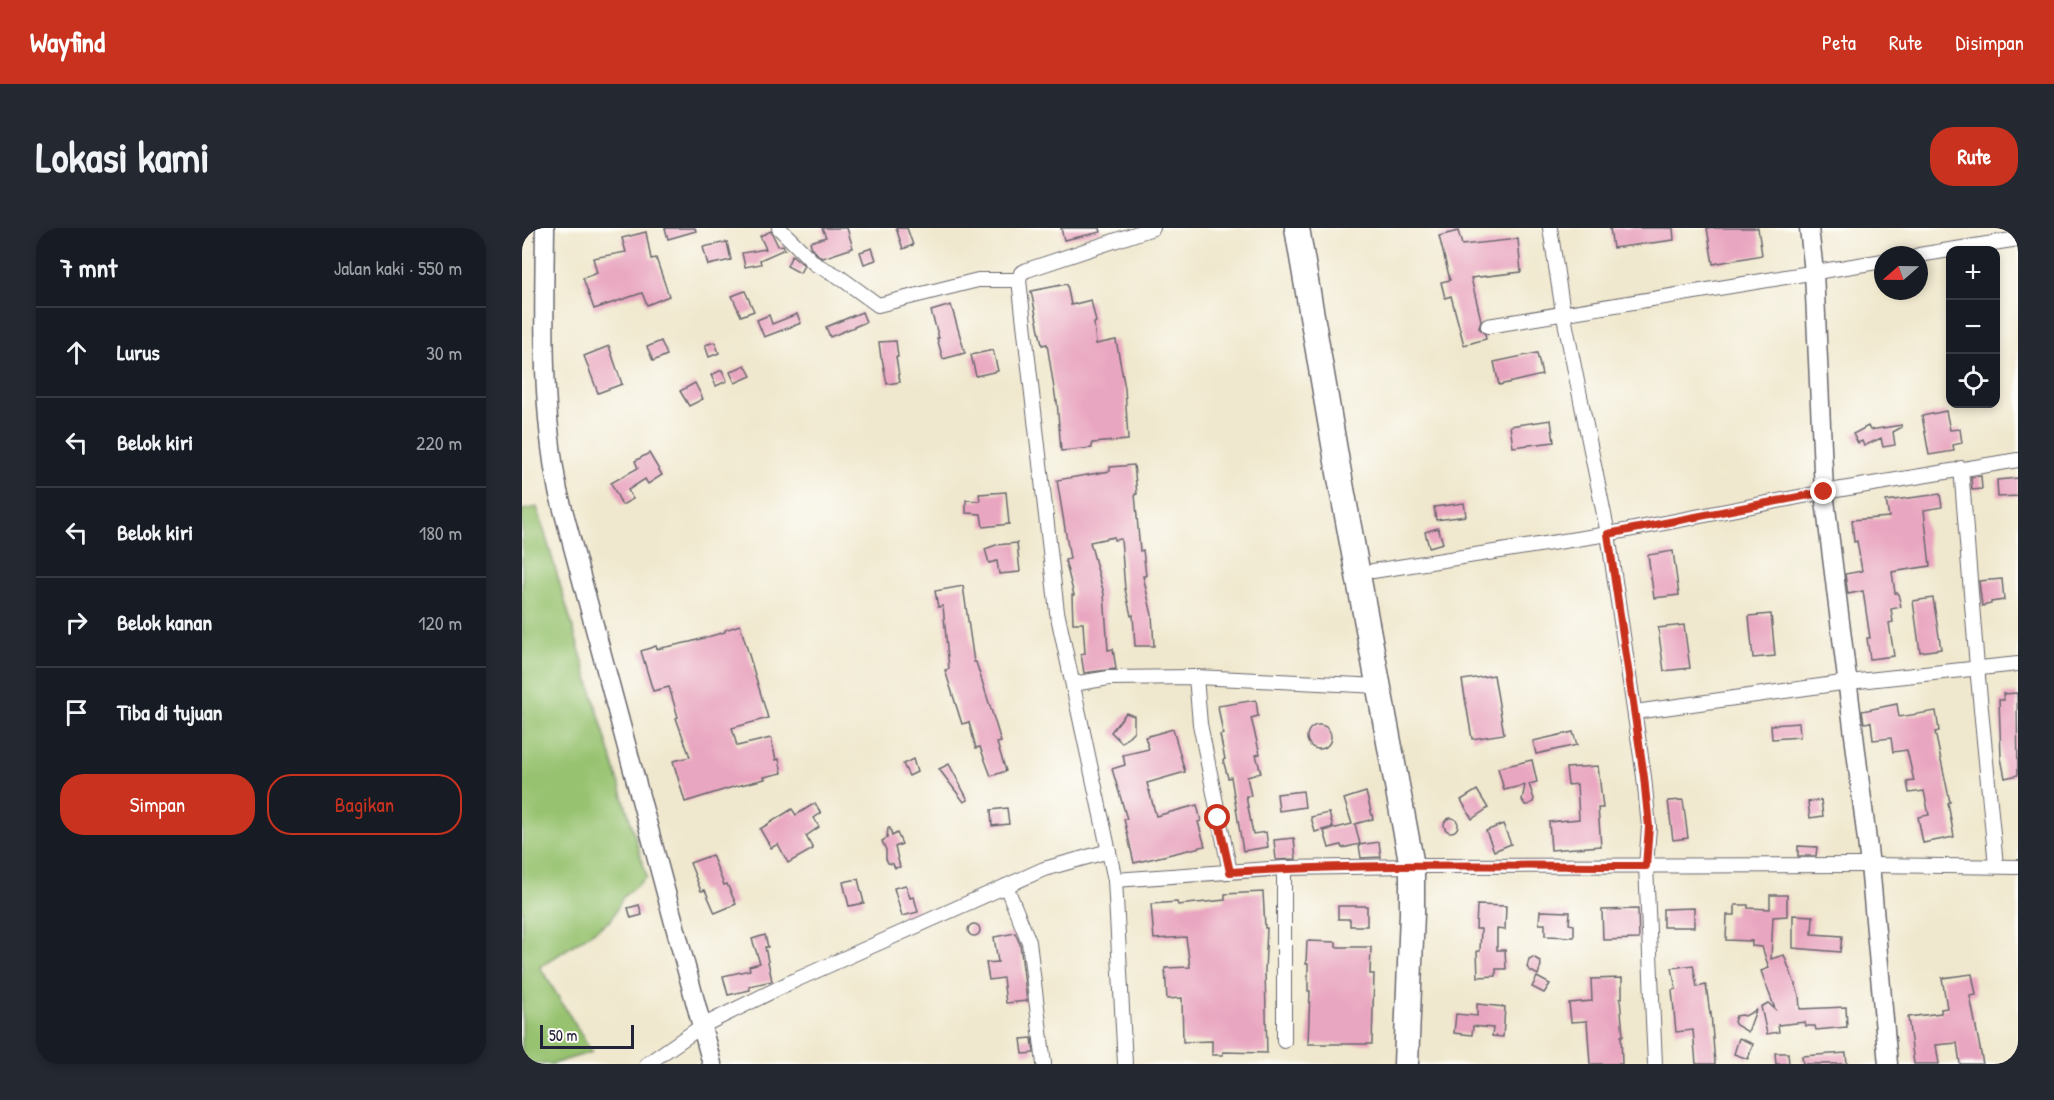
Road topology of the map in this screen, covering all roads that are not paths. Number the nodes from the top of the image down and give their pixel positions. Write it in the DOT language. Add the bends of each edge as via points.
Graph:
graph roads {
  1 [pos="545,228"];
  2 [pos="779,228"];
  3 [pos="1153,228"];
  4 [pos="1297,228"];
  5 [pos="1312,228"];
  6 [pos="1550,228"];
  7 [pos="1809,228"];
  8 [pos="2018,239"];
  9 [pos="1928,254"];
  10 [pos="1874,262"];
  11 [pos="1814,272"];
  12 [pos="1018,280"];
  13 [pos="1563,312"];
  14 [pos="1488,326"];
  15 [pos="2018,459"];
  16 [pos="1961,468"];
  17 [pos="1824,492"];
  18 [pos="1608,534"];
  19 [pos="1373,571"];
  20 [pos="2018,664"];
  21 [pos="1977,667"];
  22 [pos="1196,677"];
  23 [pos="1849,682"];
  24 [pos="1073,684"];
  25 [pos="1379,686"];
  26 [pos="1635,712"];
  27 [pos="1109,851"];
  28 [pos="1870,865"];
  29 [pos="1419,866"];
  30 [pos="1646,866"];
  31 [pos="1996,866"];
  32 [pos="2018,867"];
  33 [pos="1284,868"];
  34 [pos="1230,872"];
  35 [pos="1115,880"];
  36 [pos="1006,886"];
  37 [pos="702,1026"];
  38 [pos="1284,1041"];
  39 [pos="647,1064"];
  40 [pos="712,1064"];
  41 [pos="1044,1064"];
  42 [pos="1125,1064"];
  43 [pos="1406,1064"];
  44 [pos="1420,1064"];
  45 [pos="1655,1064"];
  46 [pos="1888,1064"];
  1 -- 37 [label="street" via="547,413 558,491"];
  2 -- 12 [label="street" via="815,264 878,305 978,280"];
  3 -- 12 [label="street" via="1027,270"];
  4 -- 25 [label="highway"];
  5 -- 19 [label="highway"];
  6 -- 13 [label="street"];
  7 -- 11 [label="street"];
  8 -- 9 [label="street"];
  10 -- 11 [label="street"];
  11 -- 13 [label="street"];
  11 -- 17 [label="street"];
  12 -- 24 [label="street" via="1053,587"];
  13 -- 14 [label="street"];
  13 -- 18 [label="street"];
  15 -- 16 [label="street"];
  16 -- 17 [label="street"];
  16 -- 21 [label="street"];
  17 -- 18 [label="street"];
  17 -- 23 [label="street"];
  18 -- 19 [label="street"];
  18 -- 26 [label="street"];
  19 -- 29 [label="highway"];
  20 -- 21 [label="street"];
  21 -- 23 [label="street"];
  21 -- 31 [label="street"];
  22 -- 24 [label="street" via="1109,678"];
  22 -- 25 [label="street"];
  22 -- 34 [label="street" via="1200,724"];
  23 -- 26 [label="street"];
  23 -- 28 [label="street"];
  24 -- 27 [label="street"];
  25 -- 29 [label="highway"];
  26 -- 30 [label="street" via="1649,827"];
  27 -- 35 [label="street"];
  27 -- 36 [label="street" via="1044,869"];
  28 -- 30 [label="street"];
  28 -- 31 [label="street"];
  28 -- 46 [label="street"];
  29 -- 30 [label="street"];
  29 -- 33 [label="street"];
  29 -- 43 [label="highway" via="1413,896"];
  29 -- 44 [label="highway" via="1427,913"];
  30 -- 45 [label="street"];
  31 -- 32 [label="street"];
  33 -- 34 [label="street"];
  33 -- 38 [label="street"];
  34 -- 35 [label="street"];
  35 -- 42 [label="street"];
  36 -- 37 [label="street"];
  36 -- 41 [label="street" via="1029,942"];
  37 -- 39 [label="street"];
  37 -- 40 [label="street"];
}
